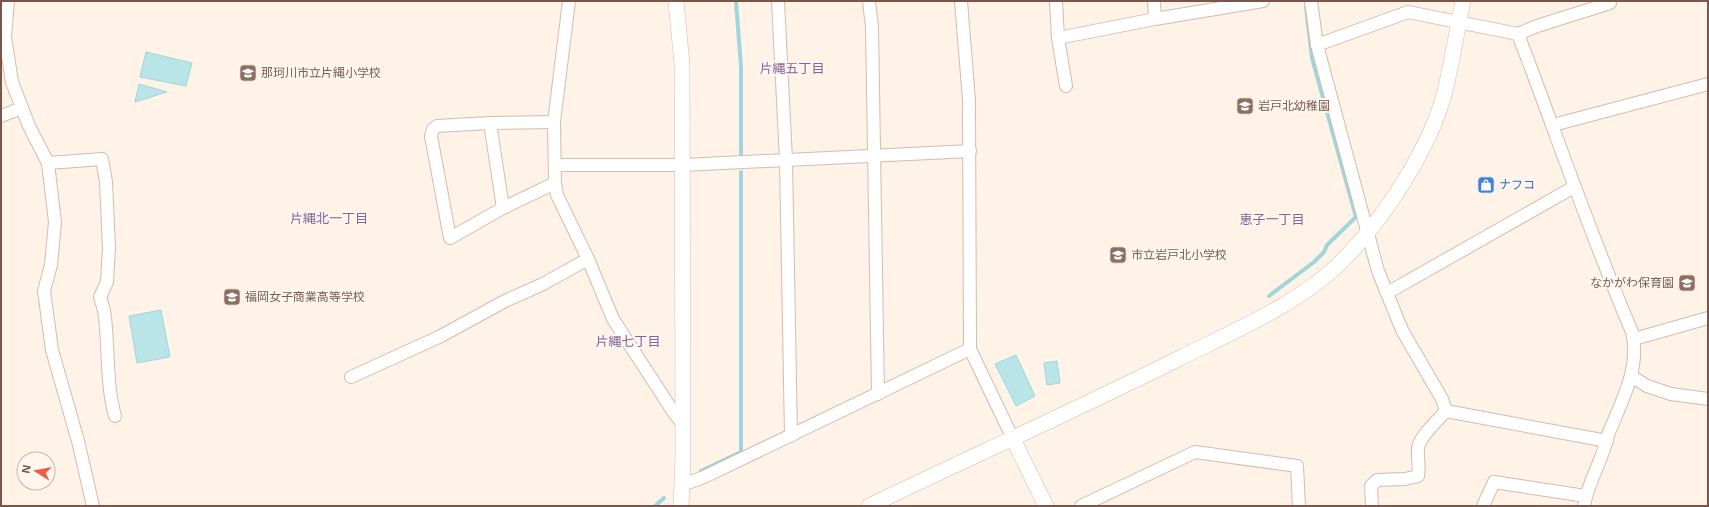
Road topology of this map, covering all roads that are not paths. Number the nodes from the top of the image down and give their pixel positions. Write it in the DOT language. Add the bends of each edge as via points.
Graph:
graph roads {
  1 [pos="8,1"];
  2 [pos="569,1"];
  3 [pos="676,1"];
  4 [pos="778,1"];
  5 [pos="869,1"];
  6 [pos="961,1"];
  7 [pos="1056,1"];
  8 [pos="1154,1"];
  9 [pos="1263,1"];
  10 [pos="1311,1"];
  11 [pos="1463,1"];
  12 [pos="1241,2"];
  13 [pos="1612,2"];
  14 [pos="1156,19"];
  15 [pos="1459,22"];
  16 [pos="1518,34"];
  17 [pos="1058,38"];
  18 [pos="1317,45"];
  19 [pos="6,82"];
  20 [pos="1708,84"];
  21 [pos="1066,86"];
  22 [pos="22,108"];
  23 [pos="1,116"];
  24 [pos="554,122"];
  25 [pos="490,123"];
  26 [pos="1553,125"];
  27 [pos="970,151"];
  28 [pos="874,155"];
  29 [pos="786,160"];
  30 [pos="48,163"];
  31 [pos="555,165"];
  32 [pos="683,165"];
  33 [pos="555,183"];
  34 [pos="1574,187"];
  35 [pos="503,208"];
  36 [pos="1367,233"];
  37 [pos="588,260"];
  38 [pos="1387,293"];
  39 [pos="1708,318"];
  40 [pos="1634,339"];
  41 [pos="970,349"];
  42 [pos="1631,376"];
  43 [pos="350,377"];
  44 [pos="878,394"];
  45 [pos="1708,400"];
  46 [pos="1446,411"];
  47 [pos="115,416"];
  48 [pos="683,424"];
  49 [pos="791,436"];
  50 [pos="1013,439"];
  51 [pos="1607,441"];
  52 [pos="682,484"];
  53 [pos="1584,501"];
  54 [pos="93,506"];
  55 [pos="681,506"];
  56 [pos="869,506"];
  57 [pos="1046,506"];
  58 [pos="1082,506"];
  59 [pos="1299,506"];
  60 [pos="1372,506"];
  61 [pos="1483,506"];
  1 -- 19 [label="street" via="5,37"];
  2 -- 24 [label="street"];
  3 -- 32 [label="street" via="682,64"];
  4 -- 29 [label="street"];
  5 -- 28 [label="street" via="872,27"];
  6 -- 27 [label="street" via="968,78"];
  7 -- 17 [label="street"];
  8 -- 14 [label="street"];
  9 -- 12 [label="street"];
  10 -- 18 [label="street"];
  11 -- 15 [label="street"];
  12 -- 14 [label="street"];
  13 -- 16 [label="street"];
  14 -- 17 [label="street"];
  15 -- 16 [label="street"];
  15 -- 18 [label="street" via="1408,12"];
  15 -- 36 [label="street" via="1445,92 1428,138 1394,197"];
  16 -- 26 [label="street"];
  17 -- 21 [label="street"];
  18 -- 36 [label="street"];
  19 -- 22 [label="street"];
  20 -- 26 [label="street"];
  22 -- 23 [label="street"];
  22 -- 30 [label="street"];
  24 -- 25 [label="street"];
  24 -- 31 [label="street"];
  25 -- 35 [label="street"];
  25 -- 35 [label="street" via="437,126 432,129 431,136 450,238"];
  26 -- 34 [label="street"];
  27 -- 28 [label="street"];
  27 -- 41 [label="street"];
  28 -- 29 [label="street"];
  28 -- 44 [label="street"];
  29 -- 32 [label="street"];
  29 -- 49 [label="street"];
  30 -- 47 [label="street" via="102,159 106,182 109,248 107,282 100,297 105,317 108,375"];
  30 -- 54 [label="street" via="55,222 44,291 52,350 78,441"];
  31 -- 32 [label="street"];
  31 -- 33 [label="street"];
  32 -- 48 [label="street"];
  33 -- 35 [label="street"];
  33 -- 37 [label="street" via="561,206"];
  34 -- 38 [label="street"];
  34 -- 40 [label="street"];
  36 -- 38 [label="street"];
  36 -- 50 [label="street" via="1343,260 1280,307"];
  37 -- 43 [label="street" via="505,301 439,338"];
  37 -- 48 [label="street" via="613,320"];
  38 -- 46 [label="street" via="1402,330 1442,399"];
  39 -- 40 [label="street"];
  40 -- 42 [label="street" via="1634,370"];
  41 -- 44 [label="street"];
  41 -- 50 [label="street"];
  42 -- 45 [label="street" via="1647,386 1671,394"];
  42 -- 51 [label="street"];
  44 -- 49 [label="street"];
  46 -- 51 [label="street"];
  46 -- 60 [label="street" via="1420,440 1418,476 1377,480 1371,486"];
  48 -- 52 [label="street"];
  49 -- 52 [label="street" via="704,477"];
  50 -- 56 [label="street"];
  50 -- 57 [label="street"];
  51 -- 53 [label="street"];
  52 -- 55 [label="street"];
  53 -- 61 [label="street" via="1494,482"];
  58 -- 59 [label="street" via="1195,452 1297,466"];
}
